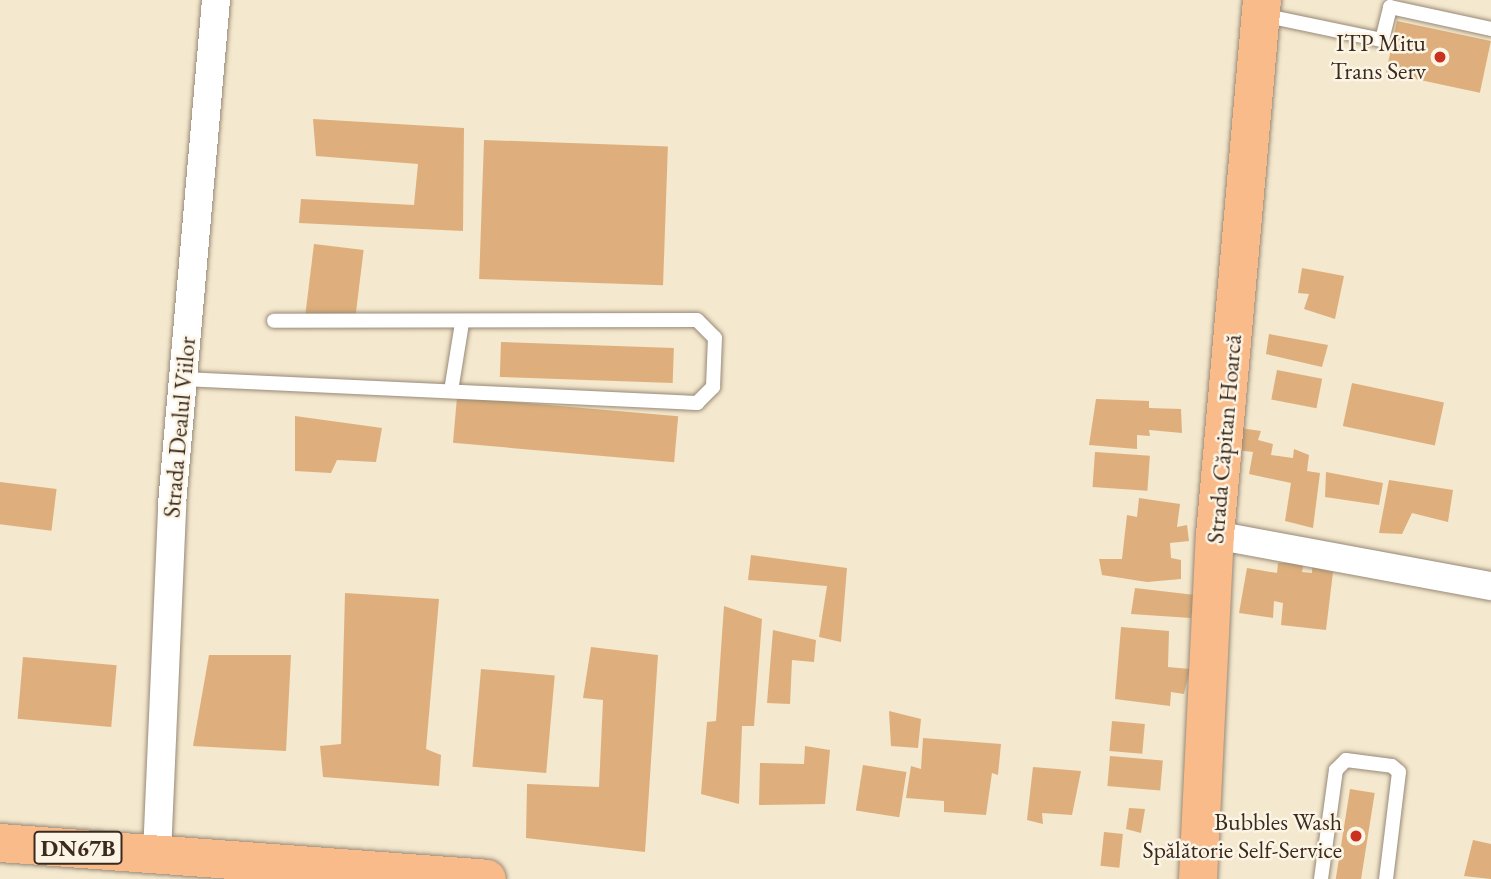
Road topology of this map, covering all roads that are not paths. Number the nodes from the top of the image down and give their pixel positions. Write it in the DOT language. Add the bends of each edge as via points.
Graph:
graph roads {
  1 [pos="216,0"];
  2 [pos="1391,3"];
  3 [pos="1262,7"];
  4 [pos="1491,29"];
  5 [pos="274,321"];
  6 [pos="462,323"];
  7 [pos="183,379"];
  8 [pos="451,391"];
  9 [pos="1215,535"];
  10 [pos="1491,586"];
  11 [pos="0,843"];
  12 [pos="157,854"];
  13 [pos="487,879"];
  14 [pos="1198,879"];
  15 [pos="1321,879"];
  16 [pos="1386,879"];
  1 -- 7 [label="street, Strada Dealul Viilor"];
  2 -- 3 [label="lane" via="1382,40"];
  2 -- 4 [label="lane"];
  3 -- 9 [label="main road, Strada Căpitan Hoarcă"];
  5 -- 6 [label="lane"];
  6 -- 8 [label="lane"];
  6 -- 8 [label="lane" via="697,320 715,338 713,387 697,403"];
  7 -- 8 [label="lane"];
  7 -- 12 [label="street, Strada Dealul Viilor" via="172,504"];
  9 -- 10 [label="street"];
  9 -- 14 [label="main road, Strada Căpitan Hoarcă"];
  11 -- 12 [label="main road, DN67B"];
  12 -- 13 [label="main road, DN67B"];
  15 -- 16 [label="lane" via="1336,770 1346,761 1392,766 1399,772"];
}
